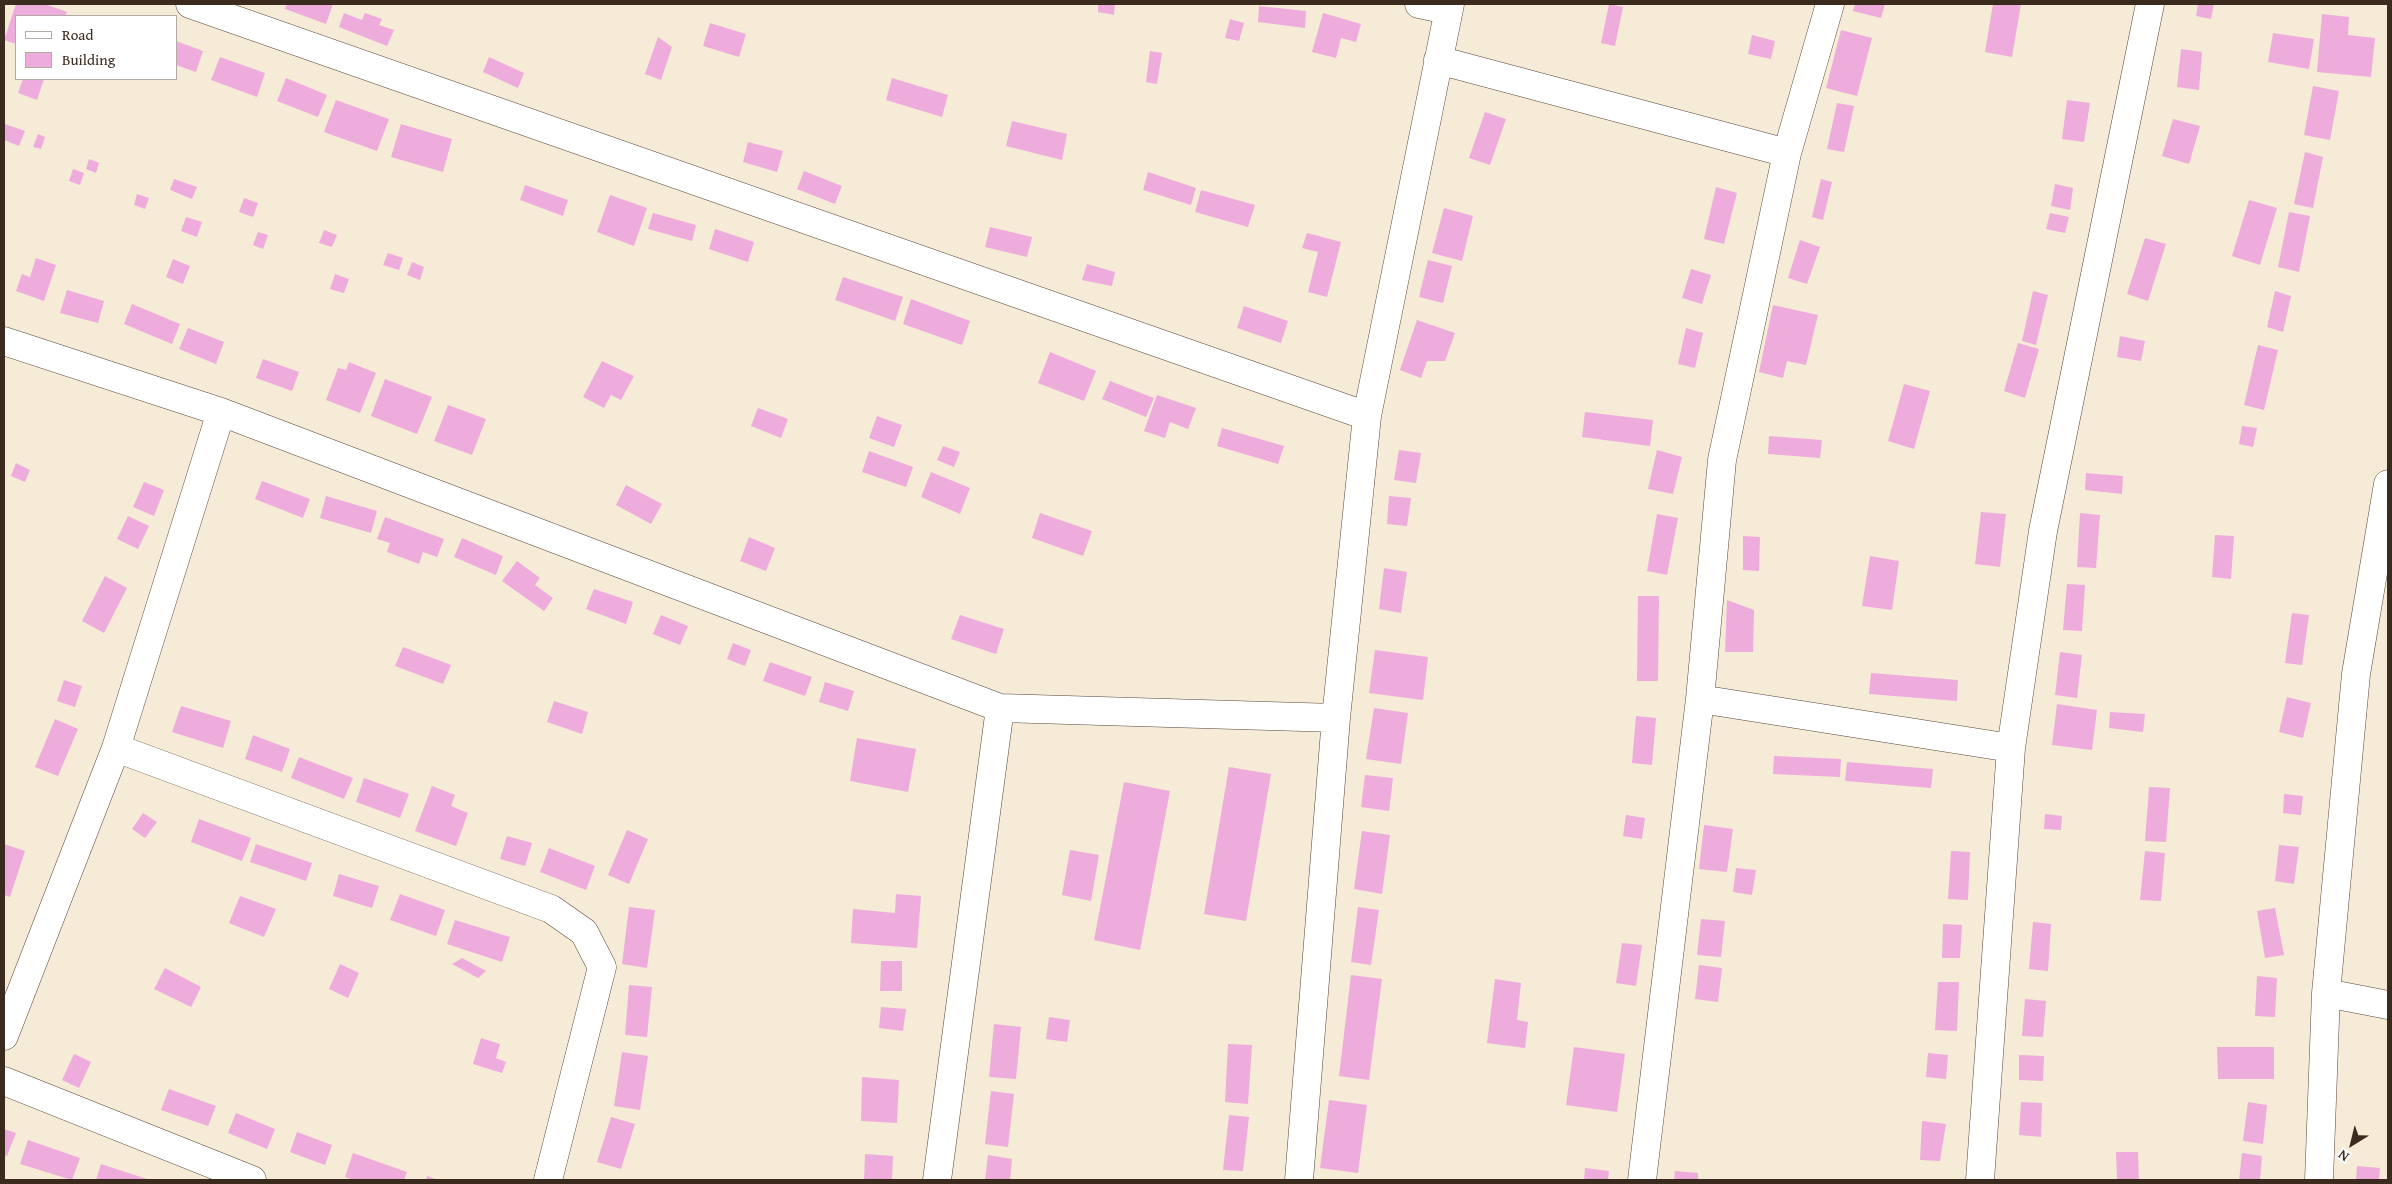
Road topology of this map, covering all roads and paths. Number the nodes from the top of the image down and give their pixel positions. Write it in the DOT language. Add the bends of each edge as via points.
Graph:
graph roads {
  1 [pos="190,4"];
  2 [pos="1419,4"];
  3 [pos="1830,4"];
  4 [pos="2150,4"];
  5 [pos="1449,7"];
  6 [pos="1438,60"];
  7 [pos="1787,153"];
  8 [pos="4,341"];
  9 [pos="221,412"];
  10 [pos="1367,416"];
  11 [pos="2388,484"];
  12 [pos="1700,700"];
  13 [pos="1000,708"];
  14 [pos="1336,718"];
  15 [pos="116,748"];
  16 [pos="2010,748"];
  17 [pos="2326,993"];
  18 [pos="2388,1005"];
  19 [pos="4,1036"];
  20 [pos="4,1081"];
  21 [pos="252,1180"];
  22 [pos="548,1180"];
  23 [pos="937,1180"];
  24 [pos="1299,1180"];
  25 [pos="1642,1180"];
  26 [pos="1980,1180"];
  27 [pos="2319,1180"];
  1 -- 10 [label="street"];
  2 -- 5 [label="street"];
  3 -- 7 [label="street"];
  4 -- 16 [label="street" via="2043,531"];
  5 -- 6 [label="street"];
  6 -- 7 [label="street"];
  6 -- 10 [label="street"];
  7 -- 12 [label="street" via="1722,460"];
  8 -- 9 [label="street"];
  9 -- 13 [label="street"];
  9 -- 15 [label="street"];
  10 -- 14 [label="street"];
  11 -- 17 [label="street" via="2356,674"];
  12 -- 16 [label="street"];
  12 -- 25 [label="street"];
  13 -- 14 [label="street"];
  13 -- 23 [label="street"];
  14 -- 24 [label="street"];
  15 -- 19 [label="street"];
  15 -- 22 [label="street" via="551,909 584,932 602,967"];
  16 -- 26 [label="street"];
  17 -- 18 [label="street"];
  17 -- 27 [label="street"];
  20 -- 21 [label="street"];
}
